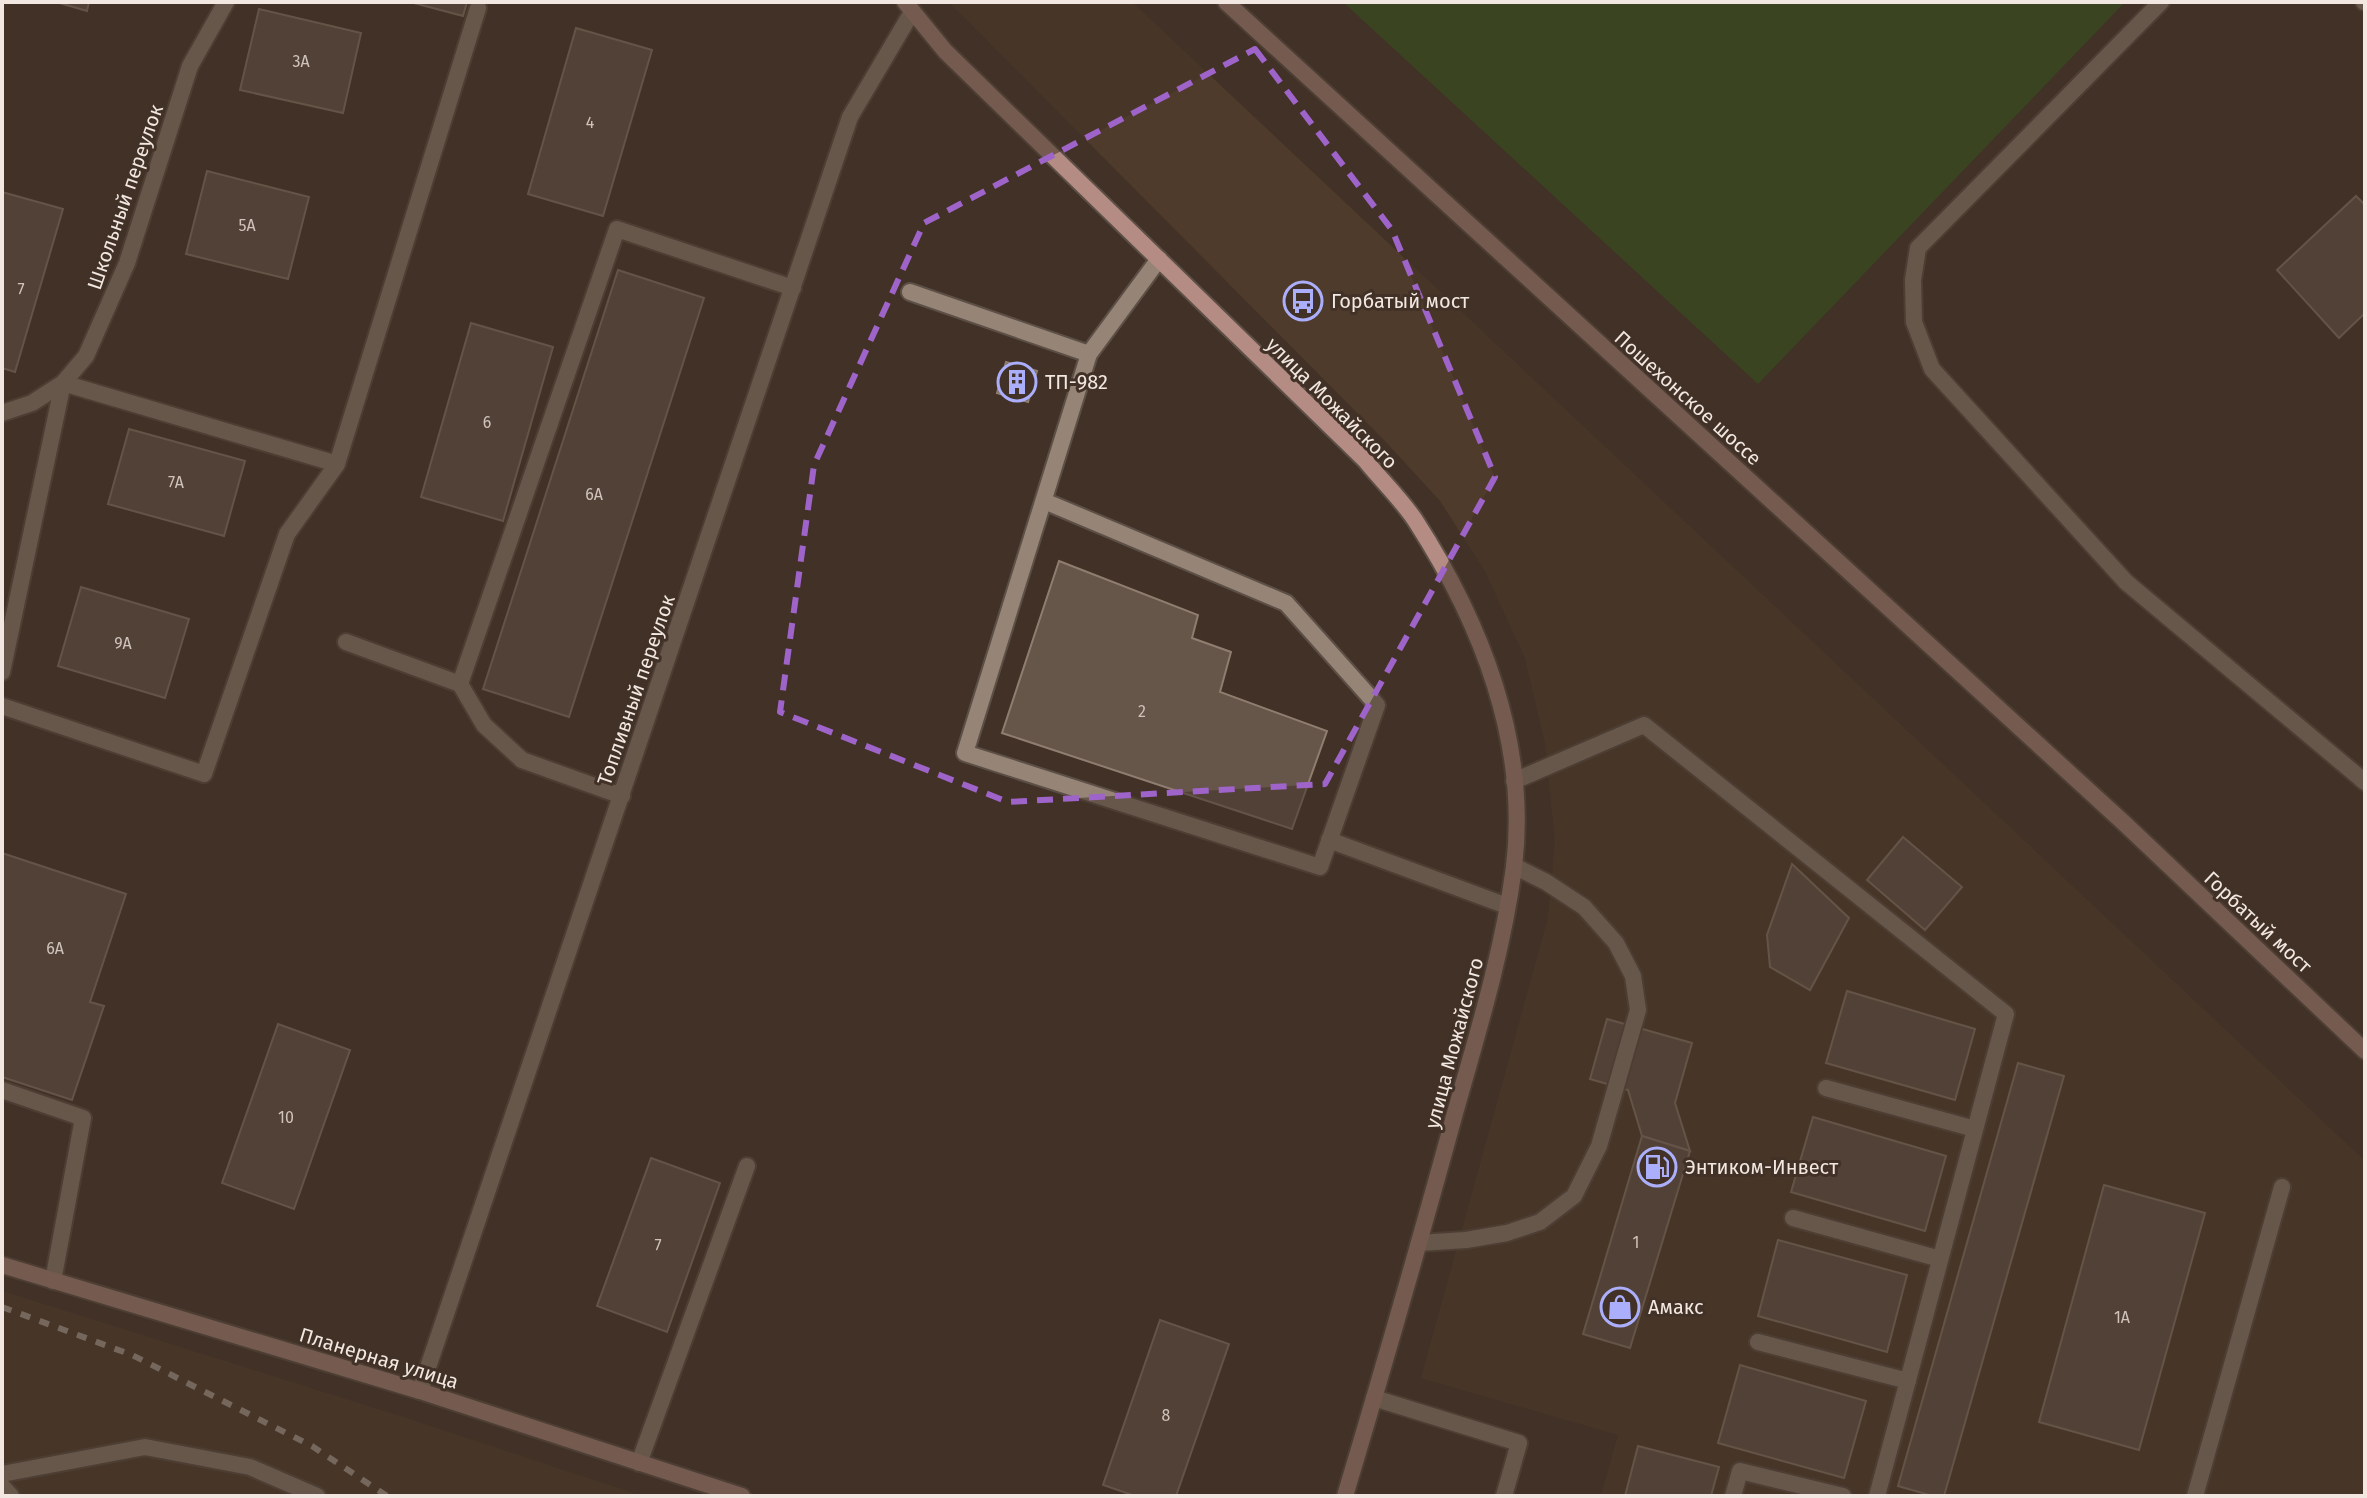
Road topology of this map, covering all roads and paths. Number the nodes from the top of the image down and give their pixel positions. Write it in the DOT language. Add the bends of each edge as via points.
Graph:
graph roads {
  1 [pos="226,2"];
  2 [pos="1226,2"];
  3 [pos="2161,2"];
  4 [pos="909,7"];
  5 [pos="478,8"];
  6 [pos="1159,259"];
  7 [pos="793,288"];
  8 [pos="910,292"];
  9 [pos="1089,354"];
  10 [pos="63,383"];
  11 [pos="2,413"];
  12 [pos="337,464"];
  13 [pos="1044,501"];
  14 [pos="346,642"];
  15 [pos="2,672"];
  16 [pos="460,684"];
  17 [pos="2,706"];
  18 [pos="1514,781"];
  19 [pos="2365,782"];
  20 [pos="622,796"];
  21 [pos="2124,823"];
  22 [pos="1329,840"];
  23 [pos="1514,866"];
  24 [pos="1507,906"];
  25 [pos="2365,1051"];
  26 [pos="1826,1088"];
  27 [pos="2,1090"];
  28 [pos="1975,1129"];
  29 [pos="747,1166"];
  30 [pos="2282,1187"];
  31 [pos="1793,1218"];
  32 [pos="1419,1243"];
  33 [pos="1940,1259"];
  34 [pos="2,1265"];
  35 [pos="53,1281"];
  36 [pos="1758,1342"];
  37 [pos="1908,1381"];
  38 [pos="420,1391"];
  39 [pos="1374,1398"];
  40 [pos="639,1463"];
  41 [pos="2,1474"];
  42 [pos="2,1486"];
  43 [pos="11,1496"];
  44 [pos="317,1496"];
  45 [pos="742,1496"];
  46 [pos="1345,1496"];
  47 [pos="1504,1496"];
  48 [pos="1733,1496"];
  49 [pos="1843,1496"];
  50 [pos="1877,1496"];
  51 [pos="2195,1496"];
  1 -- 10 [label="street, Школьный переулок" via="190,66 127,263 86,356"];
  2 -- 21 [label="main road, Пошехонское шоссе"];
  3 -- 19 [label="street" via="1918,248 1914,322 1932,369 2126,582"];
  4 -- 6 [label="main road, улица Можайского" via="945,51"];
  4 -- 7 [label="street, Топливный переулок" via="850,117"];
  5 -- 12 [label="street"];
  6 -- 9 [label="street"];
  6 -- 18 [label="main road, улица Можайского" via="1365,460 1414,519 1484,649 1505,719"];
  7 -- 16 [label="street" via="617,229"];
  7 -- 20 [label="street, Топливный переулок"];
  8 -- 9 [label="street"];
  9 -- 13 [label="street"];
  10 -- 11 [label="street, Школьный переулок" via="32,403"];
  10 -- 12 [label="street"];
  10 -- 15 [label="street"];
  12 -- 17 [label="street" via="287,534 204,774"];
  13 -- 22 [label="street" via="1286,603 1377,705"];
  13 -- 22 [label="street" via="965,753 1320,867"];
  14 -- 16 [label="street"];
  16 -- 20 [label="street" via="484,725 522,760"];
  18 -- 23 [label="main road, улица Можайского"];
  18 -- 28 [label="street" via="1644,725 2006,1014"];
  20 -- 38 [label="street, Топливный переулок"];
  21 -- 25 [label="main road, Горбатый мост"];
  22 -- 24 [label="street"];
  23 -- 24 [label="main road, улица Можайского"];
  23 -- 32 [label="street" via="1584,907 1616,943 1633,976 1638,1010 1599,1146 1574,1196 1540,1222 1507,1233"];
  24 -- 32 [label="main road, улица Можайского" via="1498,958"];
  26 -- 28 [label="street"];
  27 -- 35 [label="street" via="83,1118"];
  28 -- 33 [label="street"];
  29 -- 40 [label="street"];
  30 -- 51 [label="street"];
  31 -- 33 [label="street"];
  32 -- 39 [label="main road, улица Можайского"];
  33 -- 37 [label="street"];
  34 -- 35 [label="main road, Планерная улица"];
  35 -- 38 [label="main road, Планерная улица"];
  36 -- 37 [label="street"];
  37 -- 50 [label="street"];
  38 -- 40 [label="main road, Планерная улица"];
  39 -- 46 [label="main road, улица Можайского"];
  39 -- 47 [label="street" via="1519,1443"];
  40 -- 45 [label="main road, Планерная улица"];
  41 -- 44 [label="street" via="145,1447 250,1467"];
  42 -- 43 [label="street"];
  48 -- 49 [label="street" via="1740,1471"];
}
